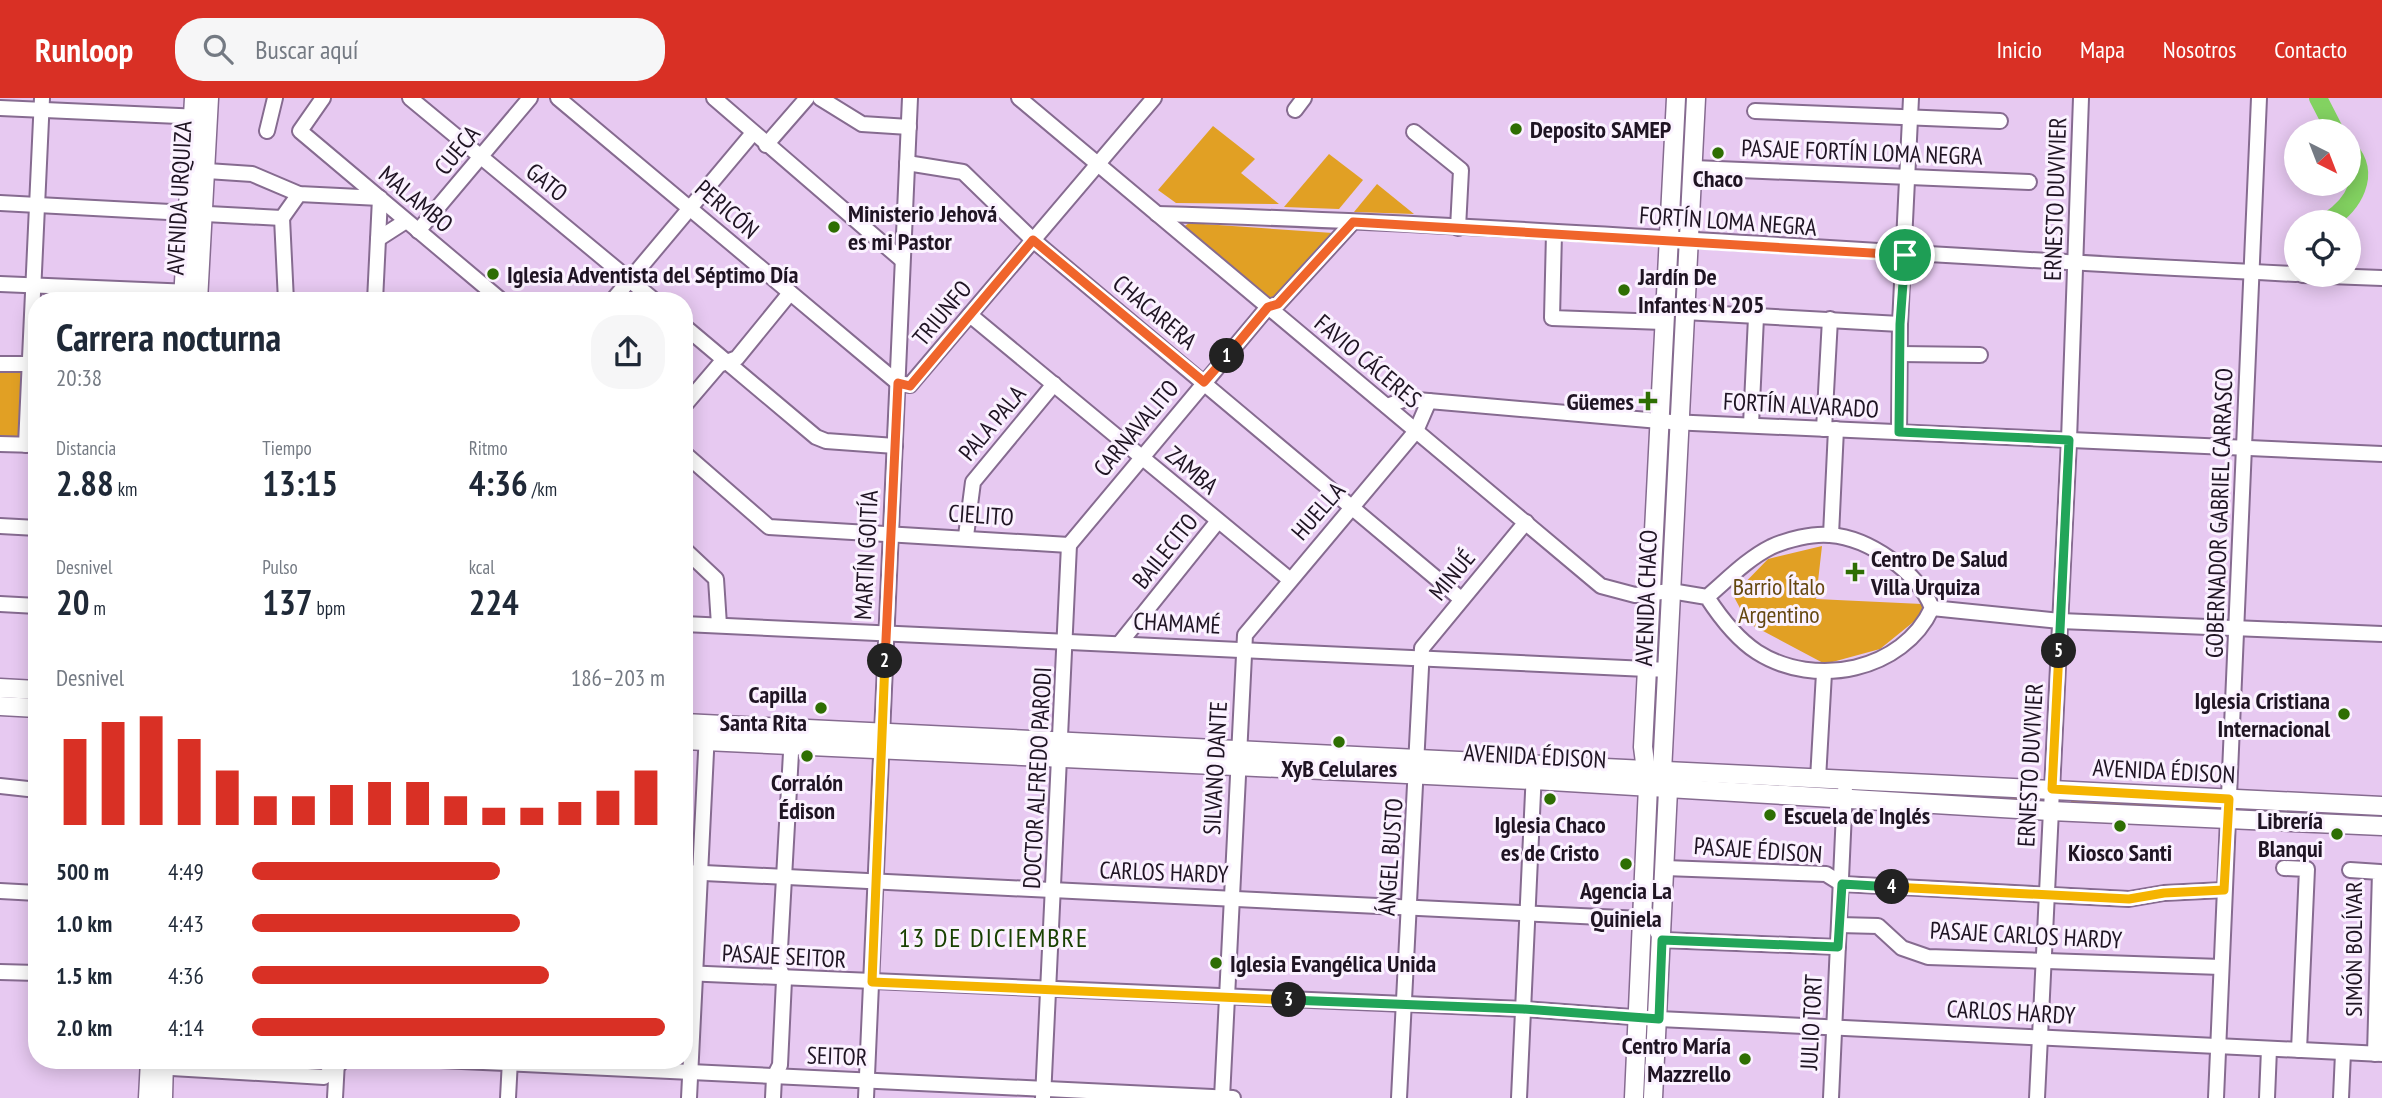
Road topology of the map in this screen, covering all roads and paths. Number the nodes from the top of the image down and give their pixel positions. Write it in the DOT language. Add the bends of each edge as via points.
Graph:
graph roads {
  1 [pos="194,98"];
  2 [pos="209,98"];
  3 [pos="275,98"];
  4 [pos="323,98"];
  5 [pos="410,98"];
  6 [pos="530,98"];
  7 [pos="558,98"];
  8 [pos="714,98"];
  9 [pos="807,98"];
  10 [pos="820,98"];
  11 [pos="910,98"];
  12 [pos="1019,98"];
  13 [pos="1154,98"];
  14 [pos="1675,98"];
  15 [pos="1696,98"];
  16 [pos="1911,98"];
  17 [pos="2081,98"];
  18 [pos="2259,98"];
  19 [pos="43,105"];
  20 [pos="0,108"];
  21 [pos="1755,111"];
  22 [pos="200,117"];
  23 [pos="1910,119"];
  24 [pos="2000,121"];
  25 [pos="909,127"];
  26 [pos="267,131"];
  27 [pos="1414,132"];
  28 [pos="753,133"];
  29 [pos="766,145"];
  30 [pos="481,157"];
  31 [pos="907,163"];
  32 [pos="1098,165"];
  33 [pos="1693,168"];
  34 [pos="207,171"];
  35 [pos="1908,177"];
  36 [pos="2029,182"];
  37 [pos="299,194"];
  38 [pos="380,198"];
  39 [pos="0,203"];
  40 [pos="38,205"];
  41 [pos="691,208"];
  42 [pos="196,214"];
  43 [pos="1157,214"];
  44 [pos="282,218"];
  45 [pos="406,221"];
  46 [pos="1353,222"];
  47 [pos="1458,228"];
  48 [pos="418,231"];
  49 [pos="1554,233"];
  50 [pos="378,239"];
  51 [pos="1669,239"];
  52 [pos="1033,240"];
  53 [pos="1689,242"];
  54 [pos="1905,255"];
  55 [pos="902,260"];
  56 [pos="2076,265"];
  57 [pos="2250,272"];
  58 [pos="2284,273"];
  59 [pos="2361,277"];
  60 [pos="2382,278"];
  61 [pos="630,279"];
  62 [pos="0,284"];
  63 [pos="33,286"];
  64 [pos="33,292"];
  65 [pos="119,292"];
  66 [pos="191,292"];
  67 [pos="286,292"];
  68 [pos="375,292"];
  69 [pos="491,292"];
  70 [pos="619,292"];
  71 [pos="645,292"];
  72 [pos="790,293"];
  73 [pos="1268,307"];
  74 [pos="1684,312"];
  75 [pos="970,315"];
  76 [pos="1756,317"];
  77 [pos="1830,319"];
  78 [pos="1663,322"];
  79 [pos="1900,324"];
  80 [pos="693,334"];
  81 [pos="1900,354"];
  82 [pos="1980,355"];
  83 [pos="727,363"];
  84 [pos="0,364"];
  85 [pos="28,364"];
  86 [pos="1204,382"];
  87 [pos="898,383"];
  88 [pos="1054,384"];
  89 [pos="693,395"];
  90 [pos="1429,401"];
  91 [pos="1387,406"];
  92 [pos="1669,421"];
  93 [pos="1751,425"];
  94 [pos="1830,429"];
  95 [pos="1416,431"];
  96 [pos="1899,432"];
  97 [pos="2069,440"];
  98 [pos="0,444"];
  99 [pos="28,445"];
  100 [pos="895,446"];
  101 [pos="2246,449"];
  102 [pos="2382,454"];
  103 [pos="1141,457"];
  104 [pos="693,461"];
  105 [pos="1352,506"];
  106 [pos="1218,521"];
  107 [pos="1525,522"];
  108 [pos="0,526"];
  109 [pos="28,528"];
  110 [pos="890,532"];
  111 [pos="1831,535"];
  112 [pos="966,536"];
  113 [pos="1069,545"];
  114 [pos="693,558"];
  115 [pos="1289,579"];
  116 [pos="1671,591"];
  117 [pos="1652,593"];
  118 [pos="1707,597"];
  119 [pos="1461,599"];
  120 [pos="0,604"];
  121 [pos="28,606"];
  122 [pos="1932,608"];
  123 [pos="2060,621"];
  124 [pos="693,624"];
  125 [pos="719,625"];
  126 [pos="2238,627"];
  127 [pos="2382,634"];
  128 [pos="885,635"];
  129 [pos="1066,642"];
  130 [pos="1120,643"];
  131 [pos="1245,650"];
  132 [pos="1420,660"];
  133 [pos="1648,670"];
  134 [pos="1668,670"];
  135 [pos="1824,673"];
  136 [pos="0,688"];
  137 [pos="28,690"];
  138 [pos="0,706"];
  139 [pos="28,708"];
  140 [pos="693,727"];
  141 [pos="707,733"];
  142 [pos="792,736"];
  143 [pos="693,737"];
  144 [pos="883,740"];
  145 [pos="1061,749"];
  146 [pos="1237,758"];
  147 [pos="1417,767"];
  148 [pos="1534,773"];
  149 [pos="1651,777"];
  150 [pos="1818,779"];
  151 [pos="0,786"];
  152 [pos="28,789"];
  153 [pos="2052,789"];
  154 [pos="1668,790"];
  155 [pos="1846,790"];
  156 [pos="2229,799"];
  157 [pos="2382,806"];
  158 [pos="2051,811"];
  159 [pos="2227,819"];
  160 [pos="2382,826"];
  161 [pos="1665,867"];
  162 [pos="2284,869"];
  163 [pos="2350,870"];
  164 [pos="693,872"];
  165 [pos="700,872"];
  166 [pos="782,876"];
  167 [pos="877,882"];
  168 [pos="1842,884"];
  169 [pos="2224,890"];
  170 [pos="0,891"];
  171 [pos="1054,891"];
  172 [pos="28,892"];
  173 [pos="2047,895"];
  174 [pos="1232,898"];
  175 [pos="1410,907"];
  176 [pos="1527,914"];
  177 [pos="1642,919"];
  178 [pos="1839,925"];
  179 [pos="1662,940"];
  180 [pos="693,943"];
  181 [pos="1838,947"];
  182 [pos="2045,959"];
  183 [pos="2221,967"];
  184 [pos="0,972"];
  185 [pos="28,973"];
  186 [pos="693,974"];
  187 [pos="784,979"];
  188 [pos="872,982"];
  189 [pos="1049,988"];
  190 [pos="1227,997"];
  191 [pos="1402,1005"];
  192 [pos="1523,1009"];
  193 [pos="1637,1018"];
  194 [pos="1659,1019"];
  195 [pos="1833,1027"];
  196 [pos="2042,1037"];
  197 [pos="2219,1045"];
  198 [pos="2269,1049"];
  199 [pos="2299,1050"];
  200 [pos="2343,1053"];
  201 [pos="2378,1054"];
  202 [pos="156,1069"];
  203 [pos="158,1069"];
  204 [pos="221,1069"];
  205 [pos="333,1069"];
  206 [pos="339,1069"];
  207 [pos="510,1069"];
  208 [pos="668,1069"];
  209 [pos="690,1070"];
  210 [pos="774,1077"];
  211 [pos="867,1079"];
  212 [pos="1043,1094"];
  213 [pos="148,1098"];
  214 [pos="163,1098"];
  215 [pos="335,1098"];
  216 [pos="508,1098"];
  217 [pos="689,1098"];
  218 [pos="773,1098"];
  219 [pos="866,1098"];
  220 [pos="1222,1098"];
  221 [pos="1233,1098"];
  222 [pos="1399,1098"];
  223 [pos="1519,1098"];
  224 [pos="1634,1098"];
  225 [pos="1653,1098"];
  226 [pos="1831,1098"];
  227 [pos="2037,1098"];
  228 [pos="2216,1098"];
  229 [pos="2267,1098"];
  230 [pos="2341,1098"];
  1 -- 22 [label="main road, AVENIDA URQUIZA"];
  2 -- 22 [label="main road, AVENIDA URQUIZA"];
  3 -- 26 [label="street"];
  4 -- 38 [label="street, MALAMBO" via="300,131"];
  5 -- 30 [label="street, GATO"];
  6 -- 30 [label="street, CUECA"];
  7 -- 41 [label="street, PERICÓN"];
  8 -- 28 [label="street"];
  9 -- 29 [label="street"];
  10 -- 25 [label="street" via="862,124"];
  11 -- 25 [label="street, MARTÍN GOITÍA"];
  12 -- 32 [label="street, FAVIO CÁCERES"];
  13 -- 32 [label="street, TRIUNFO"];
  14 -- 51 [label="main road, AVENIDA CHACO"];
  15 -- 33 [label="main road, AVENIDA CHACO"];
  16 -- 23 [label="street"];
  17 -- 56 [label="street, ERNESTO DUVIVIER"];
  18 -- 57 [label="street, GOBERNADOR GABRIEL CARRASCO"];
  19 -- 20 [label="street"];
  19 -- 22 [label="street"];
  19 -- 40 [label="street"];
  21 -- 23 [label="street"];
  22 -- 34 [label="main road, AVENIDA URQUIZA"];
  22 -- 42 [label="main road, AVENIDA URQUIZA"];
  23 -- 24 [label="street"];
  23 -- 35 [label="street"];
  25 -- 31 [label="street, MARTÍN GOITÍA"];
  27 -- 47 [label="street" via="1461,170"];
  28 -- 29 [label="street"];
  28 -- 41 [label="street"];
  29 -- 55 [label="street"];
  30 -- 48 [label="street, CUECA"];
  30 -- 61 [label="street, GATO"];
  31 -- 52 [label="street, CHACARERA" via="963,173"];
  31 -- 55 [label="street, MARTÍN GOITÍA"];
  32 -- 43 [label="street, FAVIO CÁCERES"];
  32 -- 52 [label="street, TRIUNFO"];
  33 -- 35 [label="street, PASAJE FORTÍN LOMA NEGRA"];
  33 -- 53 [label="main road, AVENIDA CHACO"];
  34 -- 37 [label="street" via="251,174"];
  34 -- 42 [label="main road, AVENIDA URQUIZA"];
  35 -- 36 [label="street, PASAJE FORTÍN LOMA NEGRA"];
  35 -- 54 [label="street"];
  37 -- 38 [label="street"];
  37 -- 44 [label="street"];
  38 -- 45 [label="street, MALAMBO"];
  38 -- 50 [label="street"];
  39 -- 40 [label="street"];
  40 -- 42 [label="street"];
  40 -- 63 [label="street"];
  41 -- 61 [label="street"];
  41 -- 72 [label="street, PERICÓN"];
  42 -- 44 [label="street"];
  42 -- 66 [label="main road, AVENIDA URQUIZA"];
  43 -- 46 [label="street, FORTÍN LOMA NEGRA"];
  43 -- 73 [label="street, FAVIO CÁCERES"];
  44 -- 67 [label="street"];
  45 -- 48 [label="street, MALAMBO"];
  45 -- 50 [label="street"];
  46 -- 47 [label="street, FORTÍN LOMA NEGRA"];
  46 -- 73 [label="street, CARNAVALITO" via="1278,304"];
  47 -- 49 [label="street, FORTÍN LOMA NEGRA"];
  48 -- 69 [label="street, MALAMBO"];
  49 -- 51 [label="street, FORTÍN LOMA NEGRA"];
  49 -- 78 [label="street" via="1552,318"];
  50 -- 68 [label="street"];
  51 -- 53 [label="street, FORTÍN LOMA NEGRA"];
  51 -- 78 [label="main road, AVENIDA CHACO"];
  52 -- 75 [label="street, TRIUNFO"];
  52 -- 86 [label="street, CHACARERA"];
  53 -- 54 [label="street, FORTÍN LOMA NEGRA"];
  53 -- 74 [label="main road, AVENIDA CHACO"];
  54 -- 56 [label="street, FORTÍN LOMA NEGRA"];
  54 -- 79 [label="street"];
  55 -- 87 [label="street, MARTÍN GOITÍA"];
  56 -- 57 [label="street, FORTÍN LOMA NEGRA"];
  56 -- 97 [label="street, ERNESTO DUVIVIER"];
  57 -- 58 [label="street, FORTÍN LOMA NEGRA"];
  57 -- 101 [label="street, GOBERNADOR GABRIEL CARRASCO"];
  59 -- 60 [label="street"];
  61 -- 70 [label="street"];
  61 -- 71 [label="street, GATO"];
  62 -- 63 [label="street"];
  63 -- 64 [label="street"];
  63 -- 65 [label="street"];
  72 -- 83 [label="street" via="737,358"];
  72 -- 87 [label="street, PERICÓN"];
  73 -- 86 [label="street, CARNAVALITO"];
  73 -- 91 [label="street, FAVIO CÁCERES"];
  74 -- 76 [label="street"];
  74 -- 92 [label="main road, AVENIDA CHACO"];
  75 -- 87 [label="street, TRIUNFO" via="910,386"];
  75 -- 88 [label="street, ZAMBA"];
  76 -- 77 [label="street"];
  76 -- 93 [label="street"];
  77 -- 79 [label="street"];
  77 -- 94 [label="street"];
  78 -- 92 [label="main road, AVENIDA CHACO"];
  79 -- 81 [label="street"];
  80 -- 83 [label="street"];
  81 -- 82 [label="street"];
  81 -- 96 [label="street"];
  83 -- 89 [label="street" via="719,365"];
  83 -- 100 [label="street" via="816,437"];
  84 -- 85 [label="street"];
  86 -- 103 [label="street, CARNAVALITO"];
  86 -- 105 [label="street, CHACARERA"];
  87 -- 100 [label="street, MARTÍN GOITÍA"];
  88 -- 103 [label="street, ZAMBA"];
  88 -- 112 [label="street, PALA PALA" via="973,482"];
  90 -- 91 [label="street, FORTÍN ALVARADO" via="1406,399"];
  90 -- 92 [label="street, FORTÍN ALVARADO"];
  90 -- 95 [label="street, HUELLA"];
  91 -- 95 [label="street, FAVIO CÁCERES"];
  92 -- 93 [label="street, FORTÍN ALVARADO"];
  92 -- 116 [label="main road, AVENIDA CHACO"];
  92 -- 117 [label="main road, AVENIDA CHACO"];
  93 -- 94 [label="street, FORTÍN ALVARADO"];
  94 -- 96 [label="street, FORTÍN ALVARADO"];
  94 -- 111 [label="street"];
  95 -- 105 [label="street, HUELLA"];
  95 -- 107 [label="street, FAVIO CÁCERES"];
  96 -- 97 [label="street, FORTÍN ALVARADO"];
  97 -- 101 [label="street, FORTÍN ALVARADO"];
  97 -- 123 [label="street, ERNESTO DUVIVIER"];
  98 -- 99 [label="street"];
  100 -- 110 [label="street, MARTÍN GOITÍA"];
  101 -- 102 [label="street, FORTÍN ALVARADO"];
  101 -- 126 [label="street, GOBERNADOR GABRIEL CARRASCO"];
  103 -- 106 [label="street, ZAMBA"];
  103 -- 113 [label="street, CARNAVALITO"];
  104 -- 110 [label="street" via="769,527"];
  105 -- 115 [label="street, HUELLA"];
  105 -- 119 [label="street, CHACARERA"];
  106 -- 115 [label="street, ZAMBA"];
  106 -- 130 [label="street, BAILECITO"];
  107 -- 117 [label="street, FAVIO CÁCERES" via="1601,586 1635,595"];
  107 -- 119 [label="street, MINUÉ"];
  108 -- 109 [label="street"];
  110 -- 112 [label="street, CIELITO"];
  110 -- 128 [label="street, MARTÍN GOITÍA"];
  111 -- 118 [label="street" via="1774,545"];
  111 -- 122 [label="street" via="1888,558 1926,593"];
  112 -- 113 [label="street, CIELITO"];
  113 -- 129 [label="street, DOCTOR ALFREDO PARODI"];
  114 -- 125 [label="street" via="716,579"];
  115 -- 131 [label="street, HUELLA" via="1245,635"];
  116 -- 117 [label="street, FAVIO CÁCERES"];
  116 -- 118 [label="street, FAVIO CÁCERES"];
  116 -- 134 [label="main road, AVENIDA CHACO"];
  117 -- 133 [label="main road, AVENIDA CHACO"];
  118 -- 135 [label="street" via="1721,618 1757,652 1794,669"];
  119 -- 132 [label="street, MINUÉ" via="1422,648"];
  120 -- 121 [label="street"];
  122 -- 123 [label="street"];
  122 -- 135 [label="street" via="1911,640 1877,661"];
  123 -- 126 [label="street"];
  123 -- 153 [label="street, ERNESTO DUVIVIER"];
  124 -- 125 [label="street, CHAMAMÉ"];
  125 -- 128 [label="street, CHAMAMÉ"];
  126 -- 127 [label="street"];
  126 -- 156 [label="street, GOBERNADOR GABRIEL CARRASCO"];
  128 -- 129 [label="street, CHAMAMÉ"];
  128 -- 144 [label="street, MARTÍN GOITÍA"];
  129 -- 130 [label="street, CHAMAMÉ"];
  129 -- 145 [label="street, DOCTOR ALFREDO PARODI"];
  130 -- 131 [label="street, CHAMAMÉ"];
  131 -- 132 [label="street, CHAMAMÉ"];
  131 -- 146 [label="street, SILVANO DANTE"];
  132 -- 133 [label="street, CHAMAMÉ"];
  132 -- 147 [label="street, ÁNGEL BUSTO"];
  133 -- 134 [label="street, CHAMAMÉ"];
  133 -- 149 [label="main road, AVENIDA CHACO" via="1643,747"];
  134 -- 149 [label="main road, AVENIDA CHACO"];
  135 -- 150 [label="street"];
  136 -- 137 [label="main road"];
  138 -- 139 [label="main road"];
  140 -- 141 [label="main road, AVENIDA ÉDISON"];
  141 -- 142 [label="main road, AVENIDA ÉDISON"];
  141 -- 143 [label="main road, AVENIDA ÉDISON"];
  141 -- 165 [label="street"];
  142 -- 144 [label="main road, AVENIDA ÉDISON"];
  142 -- 166 [label="street"];
  144 -- 145 [label="main road, AVENIDA ÉDISON"];
  144 -- 167 [label="street, MARTÍN GOITÍA"];
  145 -- 146 [label="main road, AVENIDA ÉDISON"];
  145 -- 171 [label="street, DOCTOR ALFREDO PARODI"];
  146 -- 147 [label="main road, AVENIDA ÉDISON"];
  146 -- 174 [label="street, SILVANO DANTE"];
  147 -- 148 [label="main road, AVENIDA ÉDISON"];
  147 -- 175 [label="street, ÁNGEL BUSTO"];
  148 -- 149 [label="main road, AVENIDA ÉDISON"];
  148 -- 176 [label="street"];
  149 -- 150 [label="main road, AVENIDA ÉDISON"];
  149 -- 154 [label="main road, AVENIDA ÉDISON"];
  149 -- 177 [label="main road, AVENIDA CHACO"];
  150 -- 155 [label="main road, AVENIDA ÉDISON"];
  151 -- 152 [label="street"];
  153 -- 155 [label="main road, AVENIDA ÉDISON"];
  153 -- 156 [label="main road, AVENIDA ÉDISON"];
  153 -- 158 [label="street, ERNESTO DUVIVIER"];
  154 -- 155 [label="main road, AVENIDA ÉDISON"];
  154 -- 161 [label="main road"];
  155 -- 158 [label="main road, AVENIDA ÉDISON"];
  155 -- 168 [label="street, JULIO TORT"];
  156 -- 157 [label="main road, AVENIDA ÉDISON"];
  156 -- 159 [label="street, GOBERNADOR GABRIEL CARRASCO"];
  158 -- 159 [label="main road, AVENIDA ÉDISON"];
  158 -- 173 [label="street, ERNESTO DUVIVIER"];
  159 -- 160 [label="main road, AVENIDA ÉDISON"];
  159 -- 169 [label="street, GOBERNADOR GABRIEL CARRASCO"];
  161 -- 168 [label="street, PASAJE ÉDISON" via="1826,874"];
  161 -- 179 [label="main road"];
  162 -- 199 [label="street" via="2307,869"];
  163 -- 201 [label="street, SIMÓN BOLÍVAR" via="2380,872"];
  164 -- 165 [label="street, CARLOS HARDY"];
  165 -- 166 [label="street, CARLOS HARDY"];
  165 -- 180 [label="street"];
  166 -- 167 [label="street, CARLOS HARDY"];
  166 -- 187 [label="street" via="779,967"];
  167 -- 171 [label="street, CARLOS HARDY"];
  167 -- 188 [label="street, MARTÍN GOITÍA"];
  168 -- 173 [label="street, PASAJE ÉDISON"];
  168 -- 178 [label="street, JULIO TORT"];
  169 -- 173 [label="street, PASAJE ÉDISON" via="2129,899"];
  169 -- 183 [label="street, GOBERNADOR GABRIEL CARRASCO"];
  170 -- 172 [label="street"];
  171 -- 174 [label="street, CARLOS HARDY"];
  171 -- 189 [label="street, DOCTOR ALFREDO PARODI"];
  173 -- 182 [label="street, ERNESTO DUVIVIER"];
  174 -- 175 [label="street, CARLOS HARDY"];
  174 -- 190 [label="street, SILVANO DANTE"];
  175 -- 176 [label="street, CARLOS HARDY"];
  175 -- 191 [label="street, ÁNGEL BUSTO"];
  176 -- 177 [label="street, CARLOS HARDY"];
  176 -- 192 [label="street"];
  177 -- 179 [label="street" via="1650,920"];
  177 -- 193 [label="main road, AVENIDA CHACO"];
  178 -- 181 [label="street, JULIO TORT"];
  178 -- 182 [label="street, PASAJE CARLOS HARDY" via="1878,926 1902,948 1928,957"];
  179 -- 181 [label="street"];
  179 -- 194 [label="main road"];
  181 -- 195 [label="street, JULIO TORT"];
  182 -- 183 [label="street, PASAJE CARLOS HARDY"];
  182 -- 196 [label="street, ERNESTO DUVIVIER"];
  183 -- 197 [label="street, GOBERNADOR GABRIEL CARRASCO"];
  184 -- 185 [label="street"];
  186 -- 187 [label="street, PASAJE SEITOR"];
  187 -- 188 [label="street, PASAJE SEITOR"];
  187 -- 210 [label="street" via="780,1065"];
  188 -- 189 [label="street, PASAJE SEITOR"];
  188 -- 211 [label="street, MARTÍN GOITÍA"];
  189 -- 190 [label="street, PASAJE SEITOR"];
  189 -- 212 [label="street, DOCTOR ALFREDO PARODI"];
  190 -- 191 [label="street, PASAJE SEITOR"];
  190 -- 220 [label="street, SILVANO DANTE"];
  191 -- 192 [label="street, PASAJE SEITOR"];
  191 -- 222 [label="street, ÁNGEL BUSTO"];
  192 -- 193 [label="street, PASAJE SEITOR"];
  192 -- 223 [label="street"];
  193 -- 194 [label="street, CARLOS HARDY"];
  193 -- 224 [label="main road, AVENIDA CHACO"];
  194 -- 195 [label="street, CARLOS HARDY"];
  194 -- 225 [label="main road"];
  195 -- 196 [label="street, CARLOS HARDY"];
  195 -- 226 [label="street, JULIO TORT"];
  196 -- 197 [label="street, CARLOS HARDY"];
  196 -- 227 [label="street, ERNESTO DUVIVIER"];
  197 -- 198 [label="street, CARLOS HARDY"];
  197 -- 228 [label="street, GOBERNADOR GABRIEL CARRASCO"];
  198 -- 199 [label="street, CARLOS HARDY"];
  198 -- 229 [label="street"];
  199 -- 200 [label="street, CARLOS HARDY"];
  200 -- 201 [label="street, CARLOS HARDY"];
  200 -- 230 [label="street"];
  202 -- 213 [label="main road"];
  203 -- 214 [label="main road"];
  204 -- 205 [label="street" via="324,1077"];
  206 -- 215 [label="street"];
  207 -- 216 [label="street"];
  208 -- 209 [label="street, SEITOR"];
  209 -- 210 [label="street, SEITOR"];
  209 -- 217 [label="street"];
  210 -- 211 [label="street, SEITOR"];
  210 -- 218 [label="street"];
  211 -- 212 [label="street, SEITOR"];
  211 -- 219 [label="street, MARTÍN GOITÍA"];
  212 -- 220 [label="street, SEITOR"];
  220 -- 221 [label="street, SEITOR"];
}
